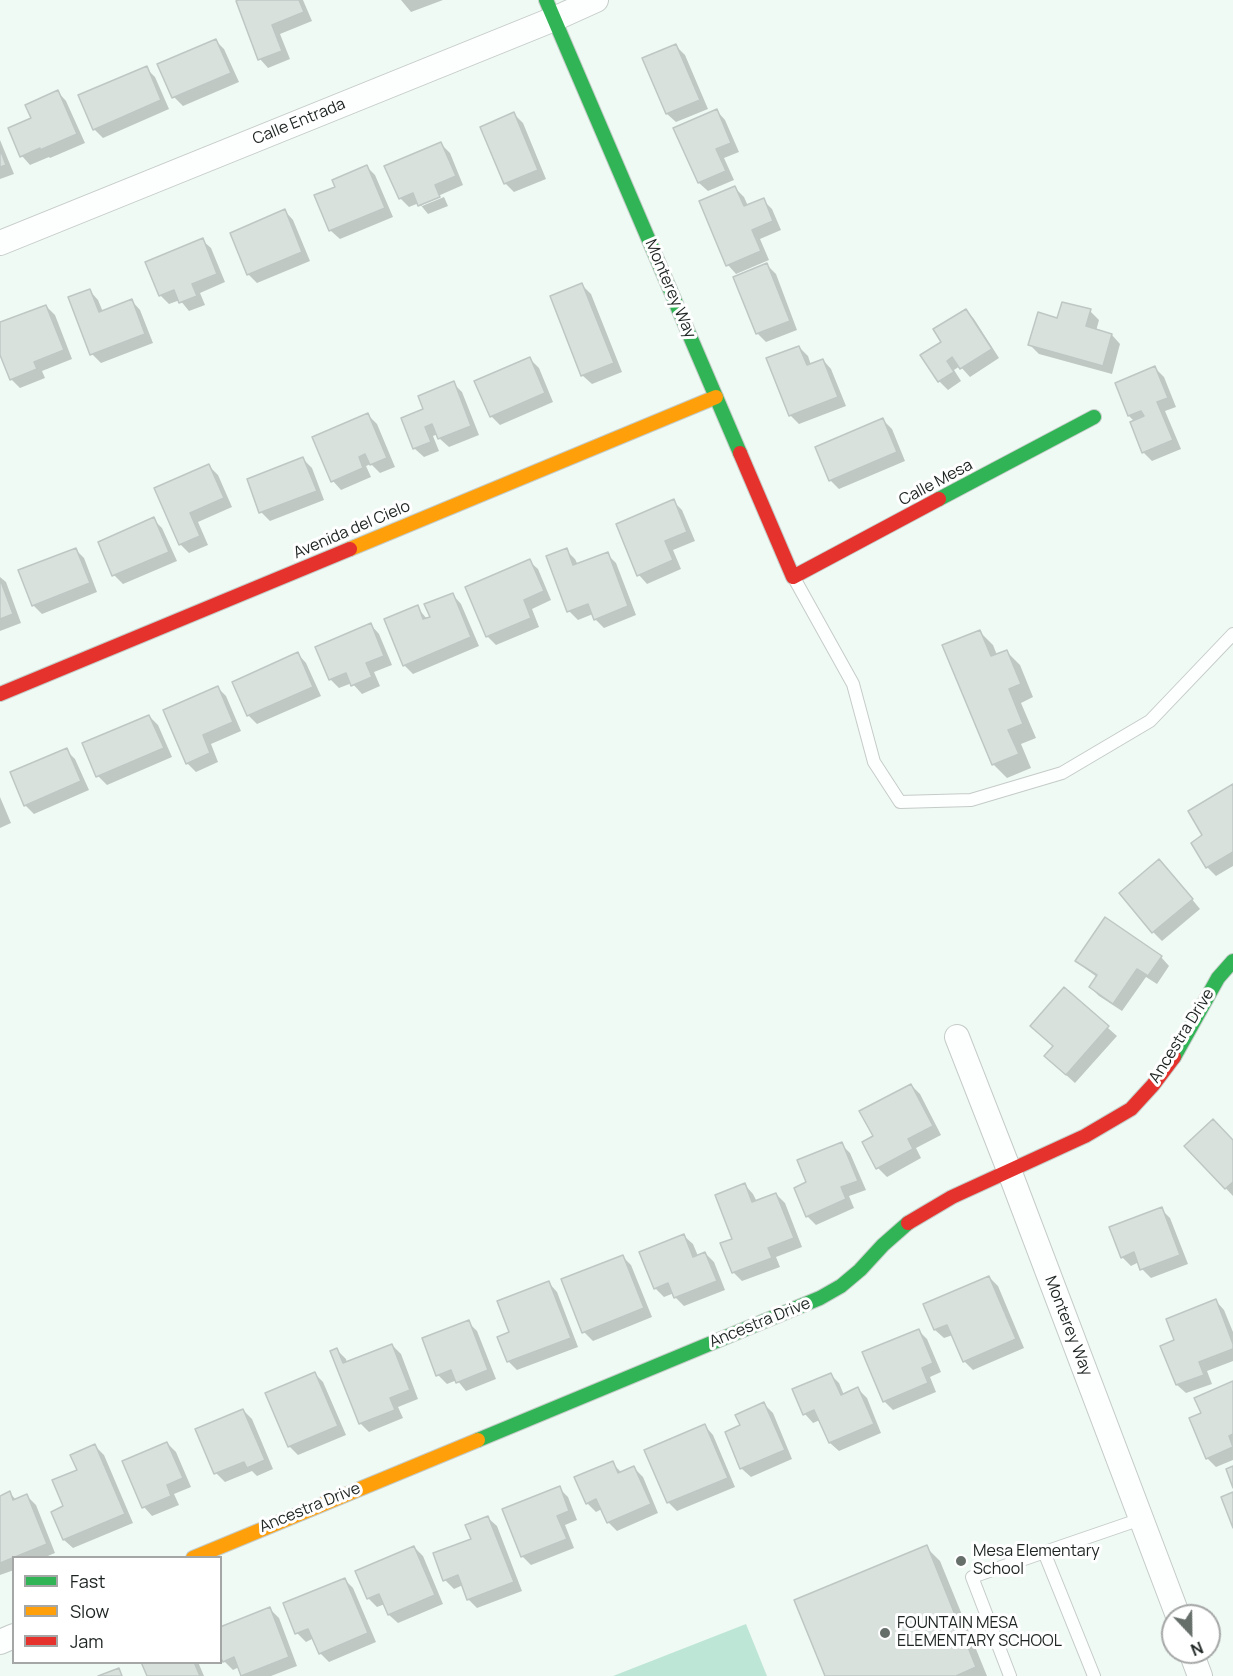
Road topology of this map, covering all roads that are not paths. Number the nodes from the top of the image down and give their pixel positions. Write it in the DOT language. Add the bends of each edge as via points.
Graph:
graph roads {
  1 [pos="596,0"];
  2 [pos="550,10"];
  3 [pos="0,243"];
  4 [pos="716,397"];
  5 [pos="1094,417"];
  6 [pos="793,577"];
  7 [pos="1233,634"];
  8 [pos="0,694"];
  9 [pos="1233,961"];
  10 [pos="957,1037"];
  11 [pos="1010,1170"];
  12 [pos="1141,1518"];
  13 [pos="1044,1552"];
  14 [pos="195,1556"];
  15 [pos="1173,1604"];
  16 [pos="1010,1676"];
  17 [pos="1094,1676"];
  1 -- 2 [label="street, Calle Entrada"];
  2 -- 3 [label="street, Calle Entrada"];
  2 -- 4 [label="street, Monterey Way"];
  4 -- 6 [label="street, Monterey Way"];
  4 -- 8 [label="street, Avenida del Cielo"];
  5 -- 6 [label="street, Calle Mesa"];
  6 -- 7 [label="lane" via="853,684 874,762 900,801 970,800 1062,773 1150,721"];
  9 -- 11 [label="street, Ancestra Drive" via="1218,978 1173,1057 1131,1108 1084,1136"];
  10 -- 11 [label="street, Monterey Way"];
  11 -- 12 [label="street, Monterey Way"];
  11 -- 14 [label="street, Ancestra Drive" via="907,1223 860,1270 820,1298"];
  12 -- 13 [label="lane"];
  12 -- 15 [label="street, Monterey Way"];
  13 -- 16 [label="lane" via="972,1577"];
  13 -- 17 [label="lane"];
}
